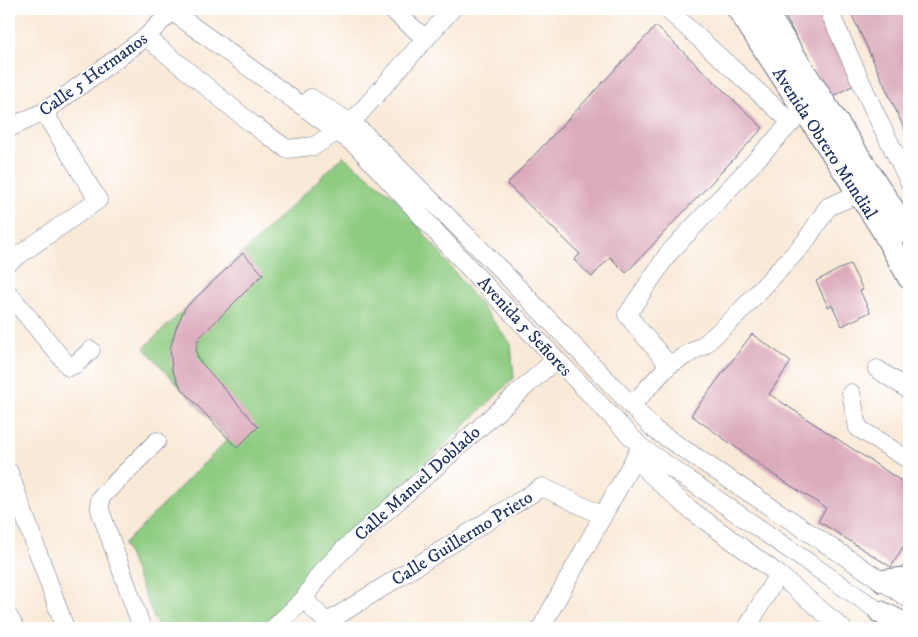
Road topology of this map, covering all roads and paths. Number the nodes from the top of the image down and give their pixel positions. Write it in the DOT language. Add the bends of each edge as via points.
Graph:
graph roads {
  1 [pos="391,9"];
  2 [pos="452,9"];
  3 [pos="667,9"];
  4 [pos="738,9"];
  5 [pos="764,9"];
  6 [pos="828,9"];
  7 [pos="176,10"];
  8 [pos="146,37"];
  9 [pos="426,39"];
  10 [pos="44,112"];
  11 [pos="798,116"];
  12 [pos="345,127"];
  13 [pos="9,128"];
  14 [pos="909,181"];
  15 [pos="868,189"];
  16 [pos="909,234"];
  17 [pos="9,262"];
  18 [pos="501,270"];
  19 [pos="909,278"];
  20 [pos="483,283"];
  21 [pos="9,294"];
  22 [pos="91,350"];
  23 [pos="556,359"];
  24 [pos="669,365"];
  25 [pos="877,369"];
  26 [pos="909,390"];
  27 [pos="851,393"];
  28 [pos="631,406"];
  29 [pos="655,430"];
  30 [pos="157,441"];
  31 [pos="637,454"];
  32 [pos="909,460"];
  33 [pos="9,472"];
  34 [pos="601,515"];
  35 [pos="778,574"];
  36 [pos="909,578"];
  37 [pos="882,581"];
  38 [pos="304,599"];
  39 [pos="909,599"];
  40 [pos="9,618"];
  41 [pos="887,620"];
  42 [pos="329,626"];
  43 [pos="909,626"];
  44 [pos="15,628"];
  45 [pos="65,628"];
  46 [pos="142,628"];
  47 [pos="274,628"];
  48 [pos="541,628"];
  49 [pos="747,628"];
  50 [pos="842,628"];
  1 -- 9 [label="street"];
  2 -- 9 [label="street"];
  3 -- 11 [label="street"];
  4 -- 11 [label="main road, Avenida Obrero Mundial"];
  5 -- 15 [label="main road, Avenida Obrero Mundial"];
  6 -- 14 [label="street"];
  7 -- 8 [label="street, Calle 5 Hermanos"];
  7 -- 12 [label="street, Avenida 5 Señores" via="238,61"];
  8 -- 10 [label="street, Calle 5 Hermanos"];
  8 -- 12 [label="street" via="287,149 314,146"];
  9 -- 12 [label="street"];
  10 -- 13 [label="street, Calle 5 Hermanos"];
  10 -- 17 [label="street" via="98,200"];
  11 -- 15 [label="main road, Avenida Obrero Mundial"];
  11 -- 24 [label="street" via="668,254 627,315"];
  12 -- 18 [label="street, Avenida 5 Señores"];
  12 -- 20 [label="street, Avenida 5 Señores" via="357,146"];
  15 -- 16 [label="main road, Avenida Obrero Mundial"];
  15 -- 19 [label="main road, Avenida Obrero Mundial"];
  15 -- 24 [label="street" via="828,207 805,242 735,317 704,345"];
  18 -- 20 [label="street"];
  18 -- 28 [label="street, Avenida 5 Señores"];
  20 -- 23 [label="street, Avenida 5 Señores"];
  21 -- 22 [label="street" via="69,367"];
  23 -- 31 [label="street, Avenida 5 Señores"];
  23 -- 38 [label="street, Calle Manuel Doblado" via="343,550 319,575"];
  24 -- 28 [label="street"];
  25 -- 26 [label="street"];
  27 -- 32 [label="street" via="858,428"];
  28 -- 29 [label="street, Avenida 5 Señores"];
  29 -- 31 [label="street"];
  29 -- 37 [label="street, Avenida 5 Señores"];
  30 -- 46 [label="street" via="100,498 100,510"];
  31 -- 34 [label="street"];
  31 -- 35 [label="street" via="643,467 688,508"];
  31 -- 41 [label="street, Avenida 5 Señores"];
  33 -- 45 [label="street"];
  34 -- 42 [label="street, Calle Guillermo Prieto" via="542,487"];
  34 -- 48 [label="street"];
  35 -- 49 [label="street"];
  35 -- 50 [label="street"];
  36 -- 37 [label="main road"];
  37 -- 39 [label="street, Avenida 5 Señores"];
  38 -- 42 [label="street"];
  38 -- 47 [label="street, Calle Manuel Doblado"];
  40 -- 44 [label="street"];
  41 -- 43 [label="main road"];
}
